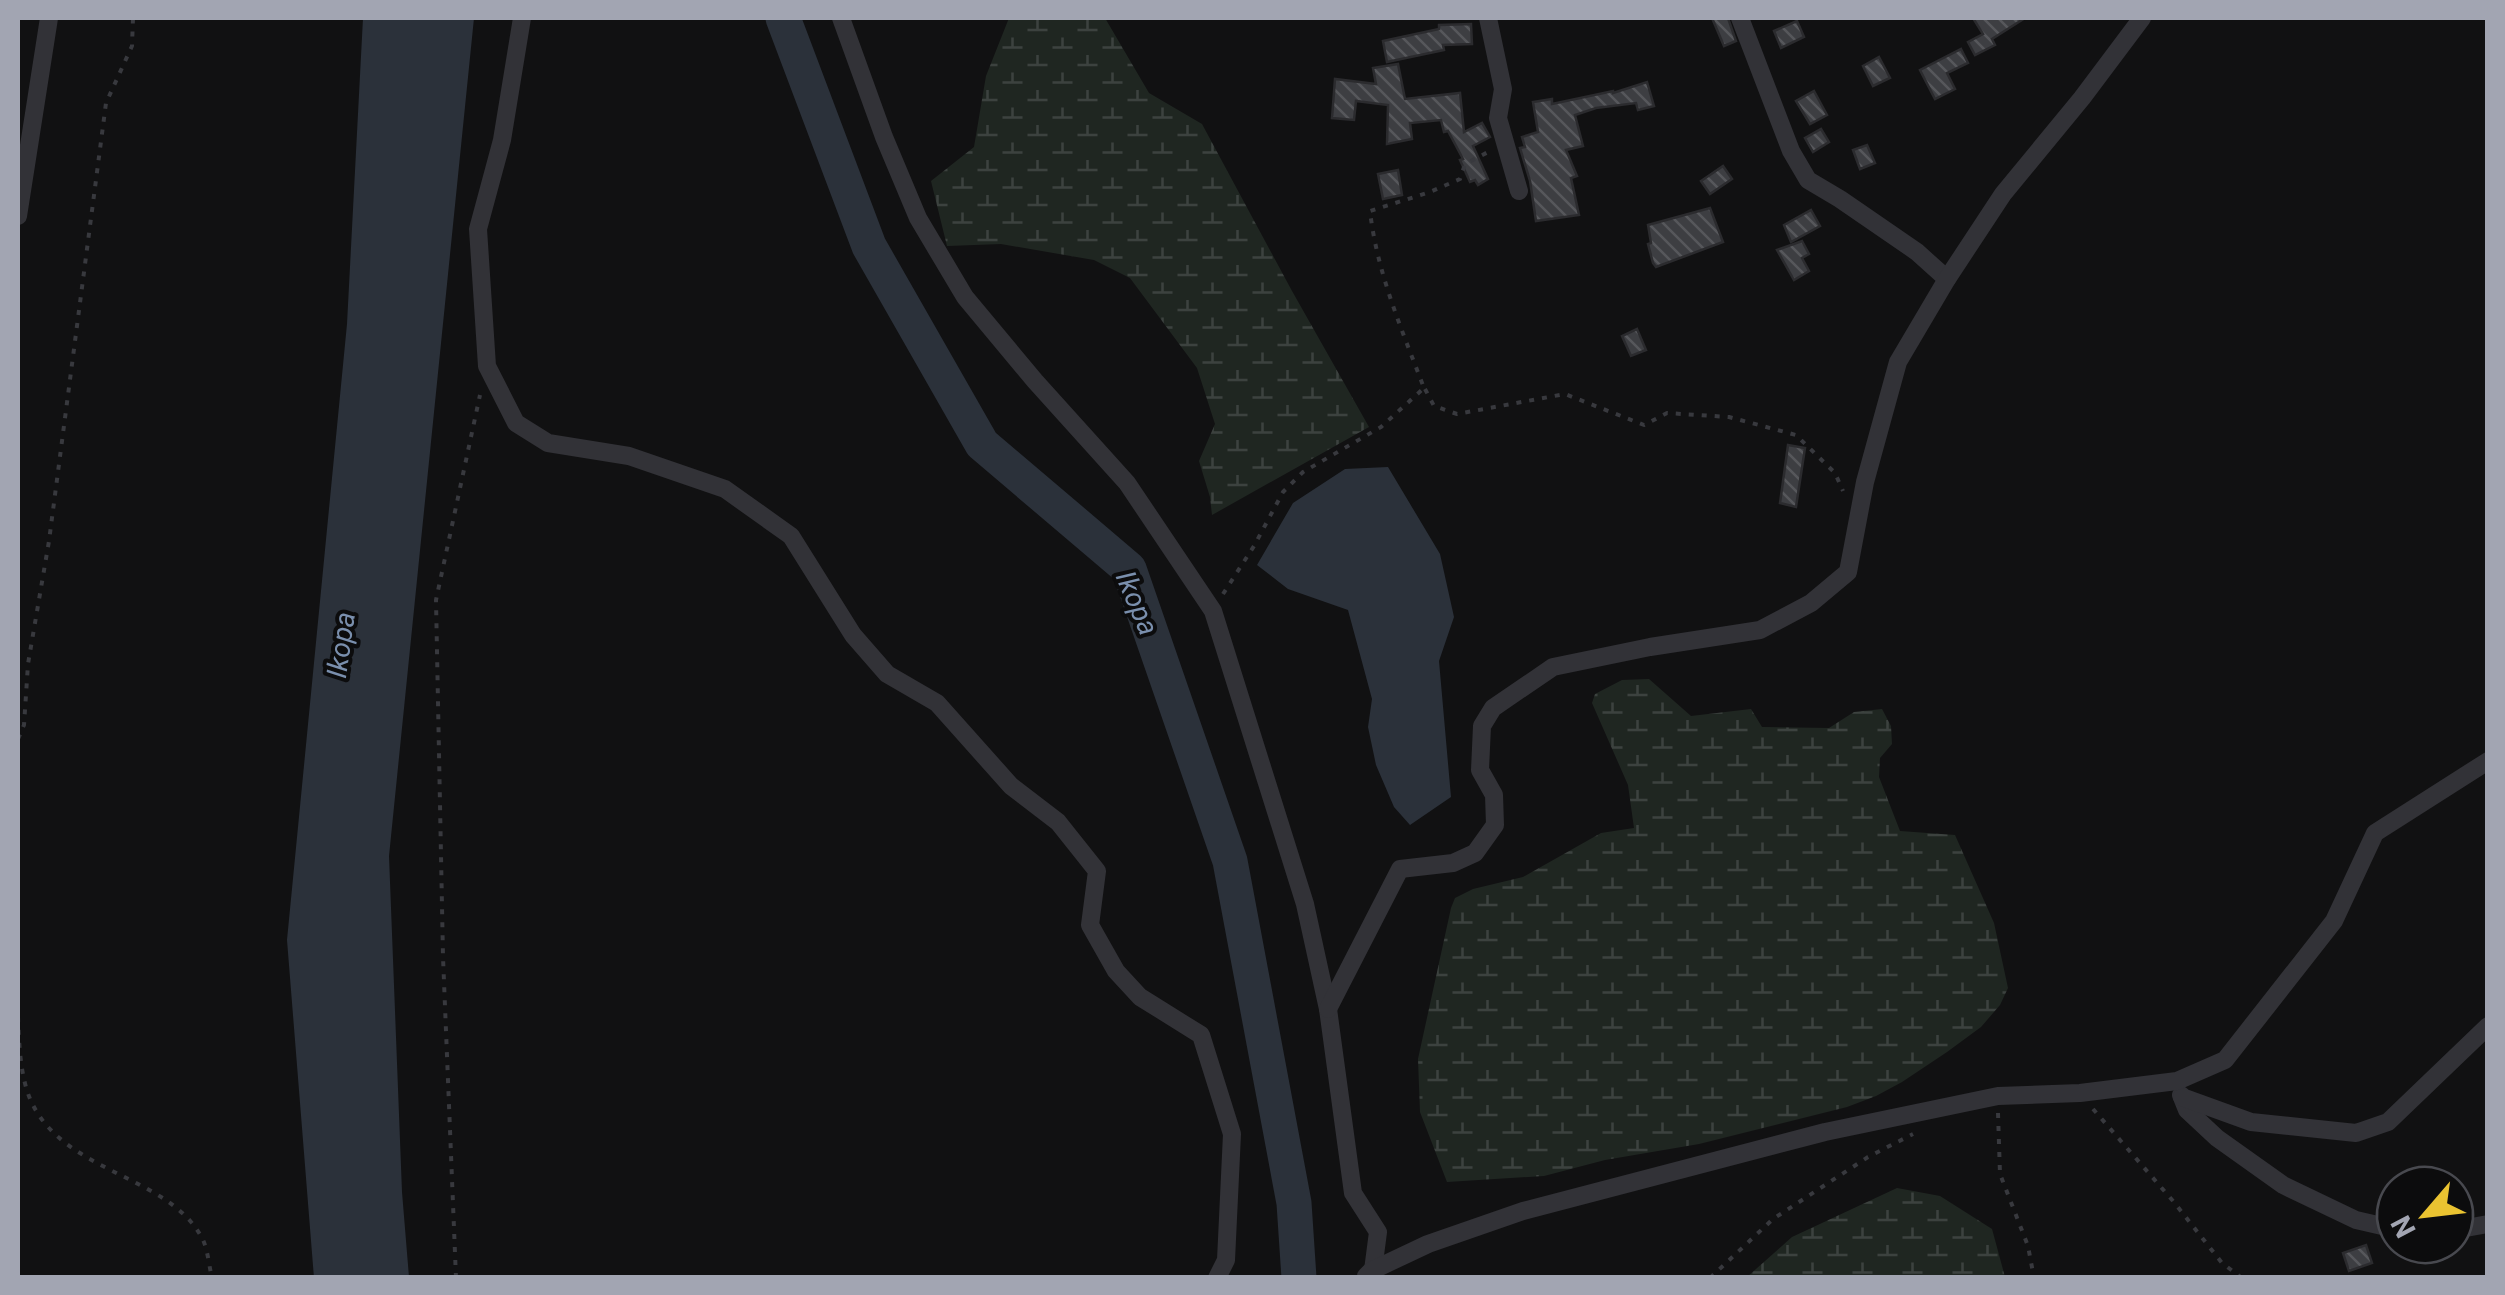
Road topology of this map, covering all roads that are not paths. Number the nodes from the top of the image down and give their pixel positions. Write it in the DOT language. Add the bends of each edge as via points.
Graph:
graph roads {
  1 [pos="49,18"];
  2 [pos="522,18"];
  3 [pos="841,18"];
  4 [pos="1488,18"];
  5 [pos="1740,18"];
  6 [pos="2142,18"];
  7 [pos="1520,191"];
  8 [pos="18,216"];
  9 [pos="1947,278"];
  10 [pos="2488,761"];
  11 [pos="1328,1010"];
  12 [pos="2488,1026"];
  13 [pos="2179,1089"];
  14 [pos="2375,1224"];
  15 [pos="1369,1275"];
  16 [pos="1217,1278"];
  1 -- 8 [label="street"];
  2 -- 16 [label="street" via="502,140 478,229 486,366 516,422 548,443 629,456 725,489 791,536 853,635 887,674 937,704 1011,786 1068,834 1097,871 1090,925 1116,971 1140,998 1201,1035 1232,1134 1226,1260"];
  3 -- 11 [label="street" via="918,218 965,297 1127,483 1213,610 1304,904"];
  4 -- 7 [label="street" via="1503,89 1498,118"];
  5 -- 9 [label="street" via="1790,152 1808,180"];
  6 -- 9 [label="street" via="2003,194"];
  9 -- 11 [label="street" via="1898,362 1864,482 1848,572 1760,630 1552,667 1494,708 1482,726 1480,770 1494,795 1495,824 1475,853 1454,863 1400,869"];
  10 -- 13 [label="street" via="2375,833 2334,921 2225,1060"];
  11 -- 15 [label="street" via="1353,1193 1378,1232"];
  12 -- 13 [label="street" via="2388,1122 2356,1132 2251,1122"];
  13 -- 14 [label="street" via="2186,1110 2283,1185"];
  13 -- 15 [label="street" via="1998,1096 1824,1132 1523,1211 1428,1244"];
}
